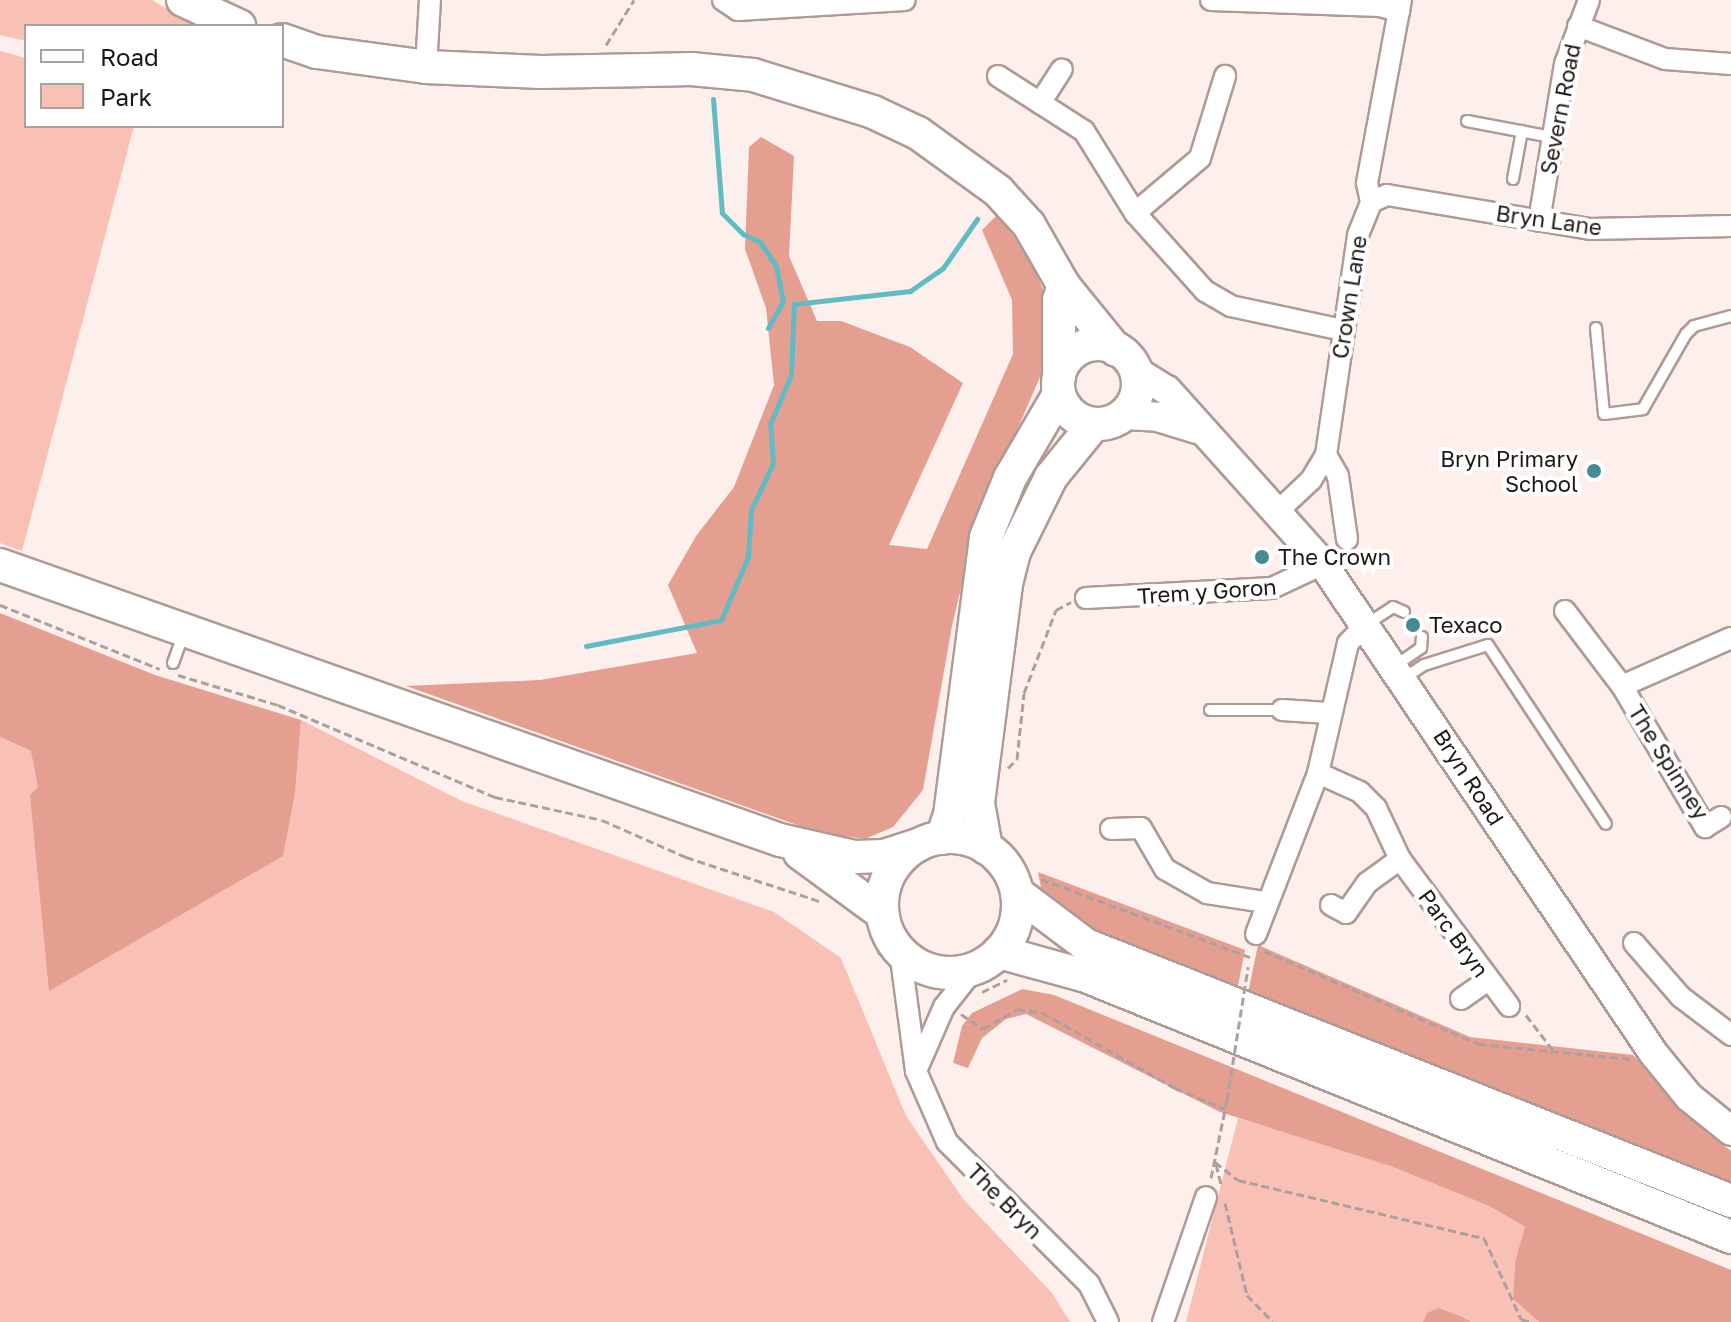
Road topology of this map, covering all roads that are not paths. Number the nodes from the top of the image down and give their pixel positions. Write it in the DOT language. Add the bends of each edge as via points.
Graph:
graph roads {
  1 [pos="183,0"];
  2 [pos="430,0"];
  3 [pos="723,0"];
  4 [pos="905,0"];
  5 [pos="1211,0"];
  6 [pos="1589,0"];
  7 [pos="1400,6"];
  8 [pos="235,24"];
  9 [pos="1578,26"];
  10 [pos="284,41"];
  11 [pos="1731,64"];
  12 [pos="426,67"];
  13 [pos="1062,69"];
  14 [pos="998,76"];
  15 [pos="1225,76"];
  16 [pos="1040,103"];
  17 [pos="1467,121"];
  18 [pos="1522,131"];
  19 [pos="1552,137"];
  20 [pos="1513,179"];
  21 [pos="1371,202"];
  22 [pos="1135,213"];
  23 [pos="1539,221"];
  24 [pos="1731,226"];
  25 [pos="1064,286"];
  26 [pos="1731,316"];
  27 [pos="1596,328"];
  28 [pos="1343,330"];
  29 [pos="1126,360"];
  30 [pos="1059,387"];
  31 [pos="1109,420"];
  32 [pos="1197,429"];
  33 [pos="1326,455"];
  34 [pos="1277,512"];
  35 [pos="1347,539"];
  36 [pos="1323,564"];
  37 [pos="0,565"];
  38 [pos="1086,598"];
  39 [pos="1565,611"];
  40 [pos="1404,612"];
  41 [pos="1367,624"];
  42 [pos="185,629"];
  43 [pos="1422,637"];
  44 [pos="1731,638"];
  45 [pos="173,663"];
  46 [pos="1400,672"];
  47 [pos="1622,686"];
  48 [pos="1210,710"];
  49 [pos="1282,710"];
  50 [pos="1328,713"];
  51 [pos="1318,773"];
  52 [pos="1721,817"];
  53 [pos="1606,824"];
  54 [pos="1111,829"];
  55 [pos="780,840"];
  56 [pos="930,841"];
  57 [pos="997,847"];
  58 [pos="1400,859"];
  59 [pos="1017,893"];
  60 [pos="1265,902"];
  61 [pos="1331,905"];
  62 [pos="882,913"];
  63 [pos="1255,940"];
  64 [pos="1634,943"];
  65 [pos="900,951"];
  66 [pos="986,961"];
  67 [pos="1488,980"];
  68 [pos="1461,999"];
  69 [pos="1509,1006"];
  70 [pos="1731,1035"];
  71 [pos="916,1071"];
  72 [pos="1731,1131"];
  73 [pos="1206,1197"];
  74 [pos="1731,1201"];
  75 [pos="1731,1237"];
  76 [pos="1108,1322"];
  77 [pos="1163,1322"];
  1 -- 8 [label="main road"];
  2 -- 12 [label="street"];
  3 -- 4 [label="street" via="738,10"];
  5 -- 7 [label="street"];
  6 -- 9 [label="street, Severn Road"];
  7 -- 21 [label="street, Crown Lane" via="1367,183"];
  9 -- 11 [label="street" via="1665,59"];
  9 -- 19 [label="street, Severn Road"];
  10 -- 12 [label="main road" via="317,52"];
  12 -- 25 [label="main road" via="753,75 873,112 918,133 998,191 1029,225"];
  13 -- 16 [label="street"];
  14 -- 16 [label="street"];
  15 -- 22 [label="street" via="1200,158"];
  16 -- 22 [label="street" via="1084,131"];
  17 -- 18 [label="lane"];
  18 -- 19 [label="lane"];
  18 -- 20 [label="lane"];
  19 -- 23 [label="street, Severn Road"];
  21 -- 23 [label="street, Bryn Lane" via="1387,195"];
  21 -- 28 [label="street, Crown Lane" via="1358,235"];
  22 -- 28 [label="street" via="1219,301"];
  23 -- 24 [label="street, Bryn Lane" via="1590,229"];
  25 -- 29 [label="main road"];
  25 -- 30 [label="main road" via="1059,300"];
  26 -- 27 [label="lane" via="1694,326 1686,334 1643,409 1604,414"];
  28 -- 33 [label="street, Crown Lane"];
  29 -- 30 [label="main road" via="1090,345 1079,349 1062,367"];
  29 -- 31 [label="main road" via="1138,390"];
  29 -- 32 [label="street, Bryn Road" via="1167,390"];
  30 -- 31 [label="main road" via="1070,413"];
  30 -- 56 [label="main road" via="1010,478 986,537 950,815"];
  31 -- 32 [label="street, Bryn Road" via="1158,417"];
  31 -- 57 [label="main road" via="1051,477 1014,552 978,803"];
  32 -- 34 [label="street, Bryn Road"];
  33 -- 34 [label="street, Crown Lane" via="1311,480"];
  33 -- 35 [label="street, Crown Lane" via="1338,476"];
  34 -- 36 [label="street, Bryn Road"];
  36 -- 38 [label="street, Trem y Goron" via="1272,588"];
  36 -- 41 [label="street, Bryn Road"];
  37 -- 42 [label="main road"];
  39 -- 47 [label="street, The Spinney"];
  40 -- 41 [label="lane" via="1393,607"];
  41 -- 46 [label="street, Bryn Road"];
  41 -- 50 [label="street" via="1348,643"];
  42 -- 45 [label="lane"];
  42 -- 55 [label="main road"];
  43 -- 46 [label="lane" via="1421,648"];
  44 -- 47 [label="street, The Spinney"];
  46 -- 53 [label="lane" via="1488,645"];
  46 -- 72 [label="street, Bryn Road" via="1654,1054 1689,1097"];
  47 -- 52 [label="street, The Spinney" via="1705,827"];
  48 -- 49 [label="lane"];
  49 -- 50 [label="street"];
  50 -- 51 [label="street"];
  51 -- 58 [label="street, Parc Bryn" via="1360,792 1376,808"];
  51 -- 60 [label="street"];
  54 -- 60 [label="street" via="1141,828 1165,869 1207,893"];
  55 -- 56 [label="main road" via="855,857 884,856"];
  55 -- 62 [label="main road"];
  56 -- 57 [label="main road" via="965,839"];
  56 -- 62 [label="main road" via="890,873"];
  57 -- 59 [label="main road"];
  58 -- 61 [label="street" via="1367,883 1346,913"];
  58 -- 67 [label="street, Parc Bryn"];
  59 -- 66 [label="main road" via="1011,935"];
  59 -- 74 [label="main road" via="1086,945"];
  60 -- 63 [label="street"];
  62 -- 65 [label="main road"];
  64 -- 70 [label="street" via="1681,997"];
  65 -- 66 [label="main road" via="934,972"];
  65 -- 71 [label="street, The Bryn"];
  66 -- 71 [label="street" via="944,1007"];
  66 -- 75 [label="main road" via="1086,976"];
  67 -- 68 [label="street"];
  67 -- 69 [label="street, Parc Bryn"];
  71 -- 76 [label="street, The Bryn" via="947,1142 1089,1284"];
  73 -- 77 [label="street"];
}
